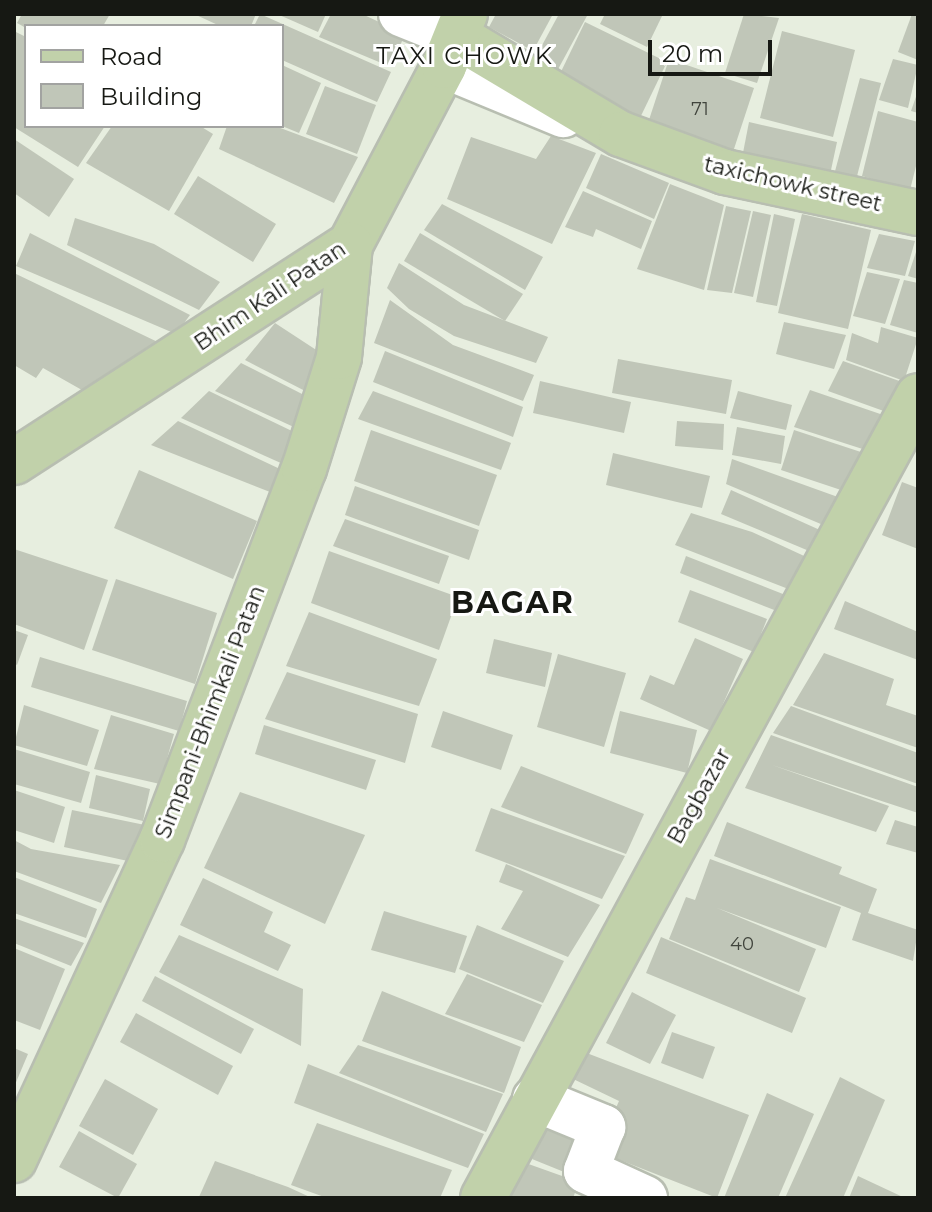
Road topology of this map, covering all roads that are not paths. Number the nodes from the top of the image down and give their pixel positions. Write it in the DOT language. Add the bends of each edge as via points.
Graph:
graph roads {
  1 [pos="401,14"];
  2 [pos="456,39"];
  3 [pos="918,213"];
  4 [pos="918,235"];
  5 [pos="350,245"];
  6 [pos="918,396"];
  7 [pos="14,462"];
  8 [pos="535,1099"];
  9 [pos="14,1160"];
  10 [pos="483,1198"];
  11 [pos="645,1198"];
  1 -- 2 [label="street"];
  2 -- 3 [label="main road, taxichowk street" via="621,134 725,172"];
  2 -- 4 [label="street" via="709,169"];
  2 -- 5 [label="main road, Bhim Kali Patan"];
  5 -- 7 [label="main road, Bhim Kali Patan"];
  5 -- 9 [label="main road, Simpani-Bhimkali Patan" via="339,357 304,469 162,840"];
  6 -- 8 [label="main road, Bagbazar"];
  8 -- 10 [label="main road, Bagbazar"];
  8 -- 11 [label="street" via="603,1127 586,1171"];
}
